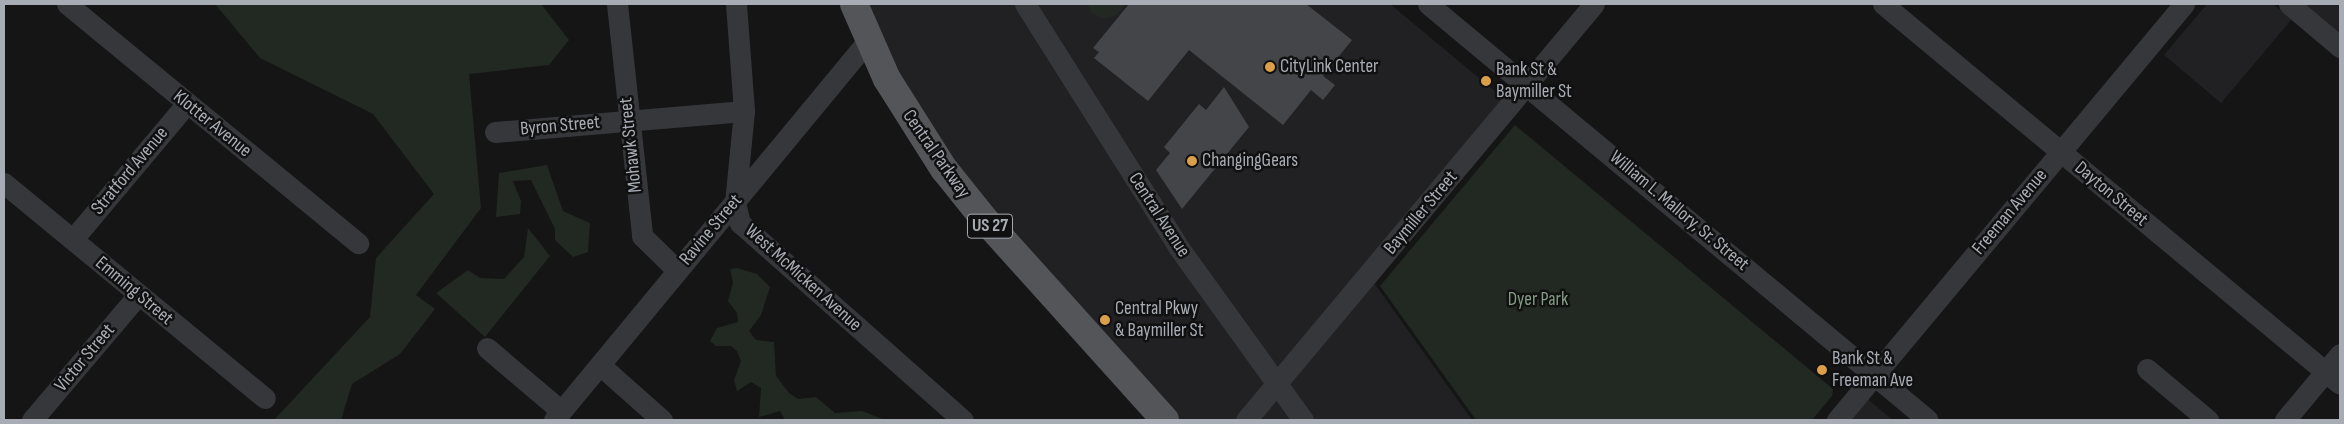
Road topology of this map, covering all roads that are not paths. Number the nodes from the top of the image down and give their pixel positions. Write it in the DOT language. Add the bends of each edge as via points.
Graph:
graph roads {
  1 [pos="67,4"];
  2 [pos="617,4"];
  3 [pos="736,4"];
  4 [pos="854,4"];
  5 [pos="1025,4"];
  6 [pos="1428,4"];
  7 [pos="1594,4"];
  8 [pos="1884,4"];
  9 [pos="2184,4"];
  10 [pos="2289,4"];
  11 [pos="868,40"];
  12 [pos="2340,47"];
  13 [pos="1527,85"];
  14 [pos="187,103"];
  15 [pos="744,111"];
  16 [pos="628,120"];
  17 [pos="495,132"];
  18 [pos="2060,151"];
  19 [pos="6,190"];
  20 [pos="735,202"];
  21 [pos="73,239"];
  22 [pos="358,242"];
  23 [pos="677,270"];
  24 [pos="138,295"];
  25 [pos="487,348"];
  26 [pos="2340,354"];
  27 [pos="600,365"];
  28 [pos="2147,369"];
  29 [pos="1876,375"];
  30 [pos="2333,378"];
  31 [pos="1277,384"];
  32 [pos="264,398"];
  33 [pos="558,416"];
  34 [pos="32,420"];
  35 [pos="662,420"];
  36 [pos="963,420"];
  37 [pos="1165,420"];
  38 [pos="1246,420"];
  39 [pos="1303,420"];
  40 [pos="1837,420"];
  41 [pos="1928,420"];
  42 [pos="2208,420"];
  43 [pos="2285,420"];
  1 -- 14 [label="street, Klotter Avenue"];
  2 -- 16 [label="street, Mohawk Street"];
  3 -- 15 [label="street, West McMicken Avenue"];
  4 -- 11 [label="main road, Central Parkway / US 27"];
  5 -- 31 [label="street, Central Avenue" via="1179,248"];
  6 -- 13 [label="street, William L. Mallory, Sr. Street"];
  7 -- 13 [label="street, Baymiller Street"];
  8 -- 18 [label="street, Dayton Street"];
  9 -- 18 [label="street, Freeman Avenue"];
  10 -- 12 [label="street"];
  11 -- 20 [label="street, Ravine Street"];
  11 -- 37 [label="main road, Central Parkway / US 27" via="912,122 964,196"];
  13 -- 29 [label="street, William L. Mallory, Sr. Street"];
  13 -- 31 [label="street, Baymiller Street"];
  14 -- 21 [label="street, Stratford Avenue"];
  14 -- 22 [label="street, Klotter Avenue"];
  15 -- 16 [label="street, Byron Street"];
  15 -- 20 [label="street, West McMicken Avenue"];
  16 -- 17 [label="street, Byron Street"];
  16 -- 23 [label="street, Mohawk Street" via="642,236"];
  18 -- 29 [label="street, Freeman Avenue"];
  18 -- 30 [label="street, Dayton Street"];
  19 -- 21 [label="street, Emming Street"];
  20 -- 23 [label="street, Ravine Street"];
  20 -- 36 [label="street, West McMicken Avenue" via="740,224"];
  21 -- 24 [label="street, Emming Street"];
  23 -- 27 [label="street, Ravine Street"];
  24 -- 32 [label="street, Emming Street"];
  24 -- 34 [label="street, Victor Street"];
  25 -- 33 [label="street"];
  26 -- 30 [label="street"];
  27 -- 33 [label="street, Ravine Street"];
  27 -- 35 [label="street"];
  28 -- 42 [label="street"];
  29 -- 40 [label="street, Freeman Avenue"];
  29 -- 41 [label="street, William L. Mallory, Sr. Street"];
  30 -- 43 [label="street"];
  31 -- 38 [label="street, Baymiller Street"];
  31 -- 39 [label="street, Central Avenue"];
}
